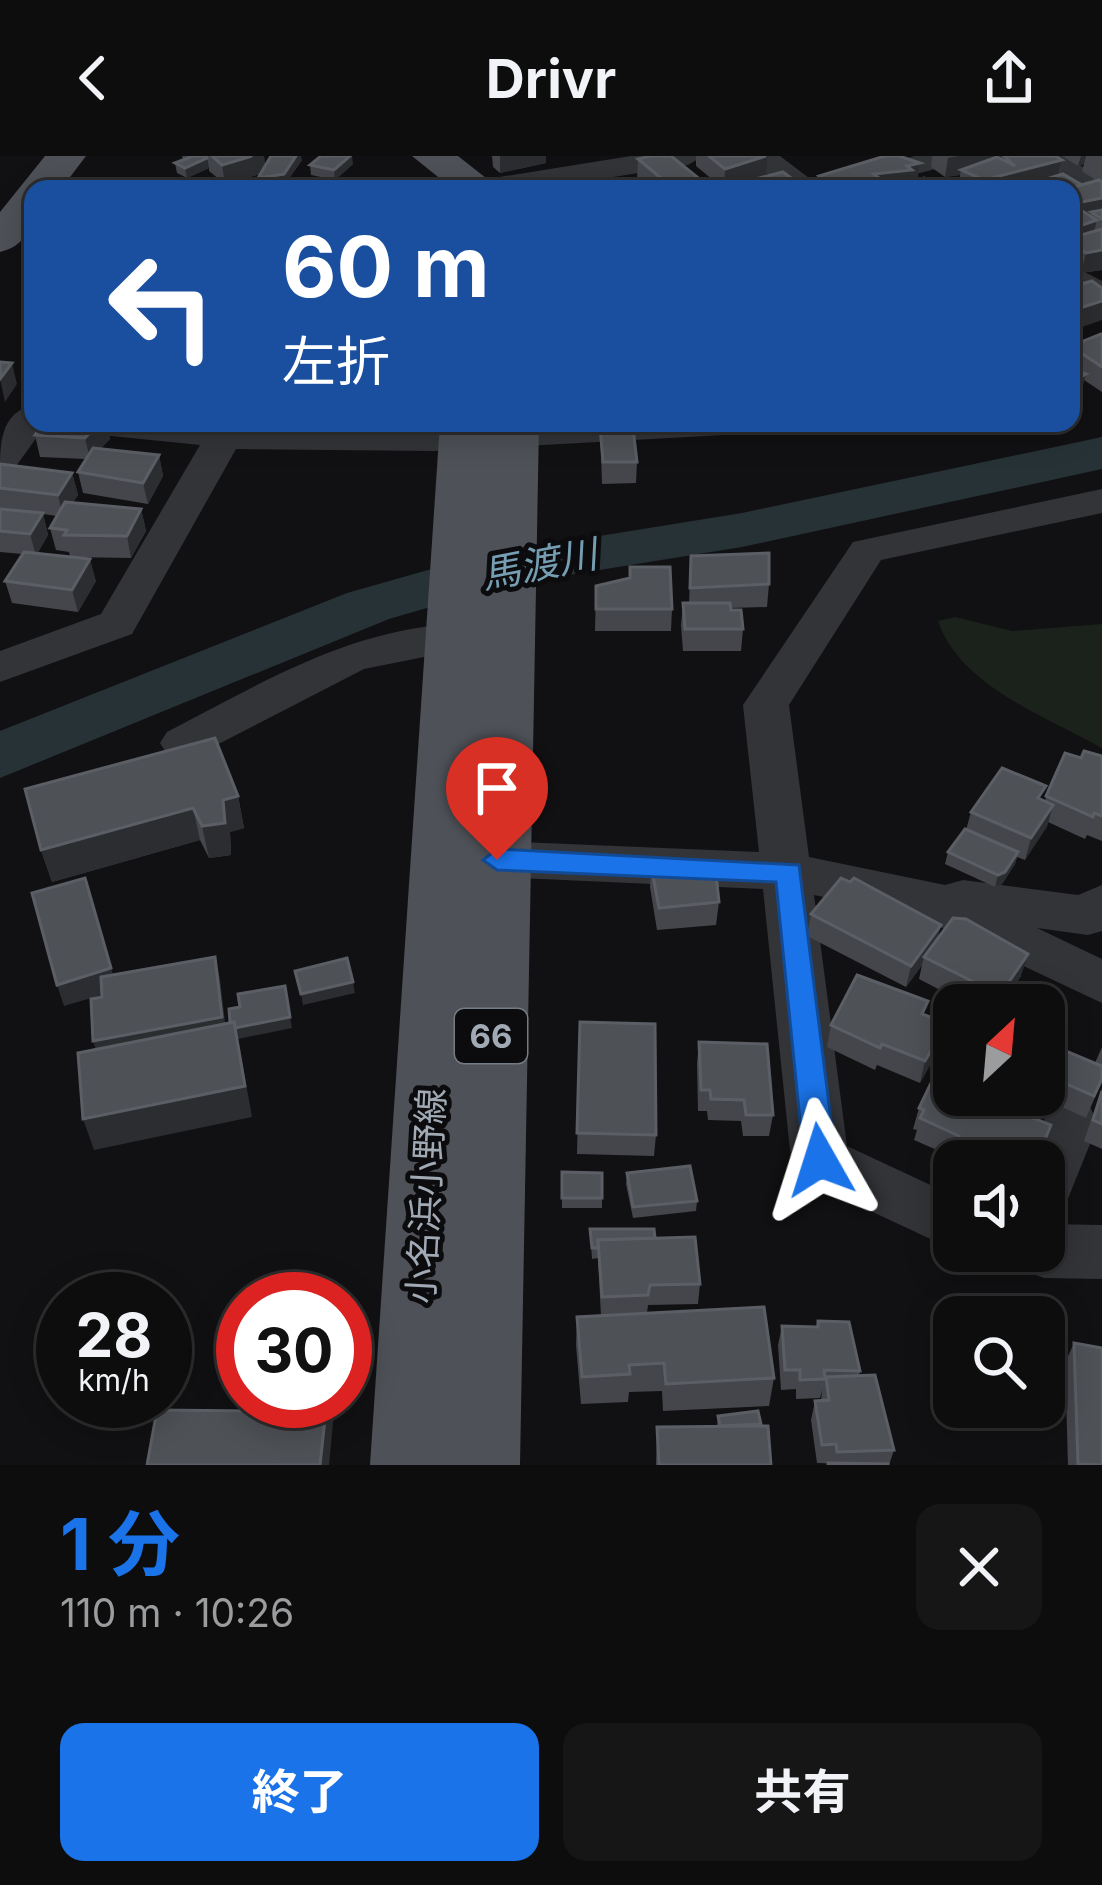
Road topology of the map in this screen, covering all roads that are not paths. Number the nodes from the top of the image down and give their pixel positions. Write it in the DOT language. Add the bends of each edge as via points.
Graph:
graph roads {
  1 [pos="66,156"];
  2 [pos="761,156"];
  3 [pos="953,156"];
  4 [pos="1044,156"];
  5 [pos="905,161"];
  6 [pos="688,164"];
  7 [pos="416,170"];
  8 [pos="579,172"];
  9 [pos="47,180"];
  10 [pos="450,180"];
  11 [pos="532,180"];
  12 [pos="792,180"];
  13 [pos="845,180"];
  14 [pos="933,180"];
  15 [pos="1102,194"];
  16 [pos="24,208"];
  17 [pos="0,239"];
  18 [pos="24,429"];
  19 [pos="227,432"];
  20 [pos="488,432"];
  21 [pos="489,432"];
  22 [pos="0,461"];
  23 [pos="1102,501"];
  24 [pos="471,622"];
  25 [pos="0,667"];
  26 [pos="184,743"];
  27 [pos="497,860"];
  28 [pos="789,872"];
  29 [pos="928,899"];
  30 [pos="1102,904"];
  31 [pos="1102,982"];
  32 [pos="1070,1124"];
  33 [pos="1064,1140"];
  34 [pos="933,1214"];
  35 [pos="1065,1251"];
  36 [pos="1102,1252"];
  37 [pos="413,1465"];
  38 [pos="477,1465"];
  1 -- 9 [label="main road"];
  2 -- 12 [label="street"];
  3 -- 5 [label="street"];
  4 -- 15 [label="street"];
  5 -- 13 [label="street"];
  5 -- 14 [label="street"];
  6 -- 8 [label="street"];
  7 -- 10 [label="main road"];
  8 -- 11 [label="street"];
  16 -- 17 [label="main road"];
  18 -- 22 [label="street"];
  19 -- 25 [label="street" via="117,624"];
  20 -- 24 [label="main road, 小名浜小野線 / 66" via="458,543"];
  21 -- 24 [label="main road, 小名浜小野線 / 66" via="508,522"];
  23 -- 28 [label="street" via="867,551 766,705"];
  24 -- 26 [label="street" via="380,649"];
  24 -- 27 [label="main road, 小名浜小野線 / 66"];
  24 -- 37 [label="main road, 小名浜小野線 / 66"];
  27 -- 28 [label="street"];
  27 -- 38 [label="main road, 小名浜小野線 / 66"];
  28 -- 29 [label="street"];
  28 -- 34 [label="street" via="820,1160"];
  29 -- 30 [label="street" via="1069,916 1088,916"];
  29 -- 31 [label="street"];
  32 -- 33 [label="street"];
  35 -- 36 [label="street"];
}
